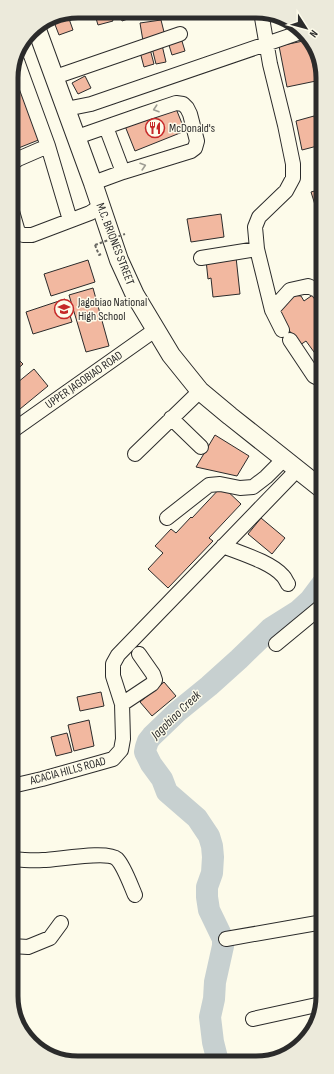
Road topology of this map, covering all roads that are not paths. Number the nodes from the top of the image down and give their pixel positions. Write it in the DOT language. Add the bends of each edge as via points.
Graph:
graph roads {
  1 [pos="262,19"];
  2 [pos="38,33"];
  3 [pos="180,34"];
  4 [pos="286,37"];
  5 [pos="266,44"];
  6 [pos="19,67"];
  7 [pos="55,77"];
  8 [pos="66,109"];
  9 [pos="106,127"];
  10 [pos="77,137"];
  11 [pos="48,146"];
  12 [pos="18,159"];
  13 [pos="123,172"];
  14 [pos="93,183"];
  15 [pos="101,206"];
  16 [pos="70,220"];
  17 [pos="18,232"];
  18 [pos="256,249"];
  19 [pos="201,258"];
  20 [pos="316,290"];
  21 [pos="272,310"];
  22 [pos="155,330"];
  23 [pos="316,377"];
  24 [pos="200,391"];
  25 [pos="171,418"];
  26 [pos="18,427"];
  27 [pos="201,447"];
  28 [pos="135,454"];
  29 [pos="290,464"];
  30 [pos="316,484"];
  31 [pos="167,518"];
  32 [pos="223,546"];
  33 [pos="288,584"];
  34 [pos="316,611"];
  35 [pos="276,644"];
  36 [pos="139,654"];
  37 [pos="122,704"];
  38 [pos="18,785"];
  39 [pos="18,859"];
  40 [pos="135,895"];
  41 [pos="316,923"];
  42 [pos="60,924"];
  43 [pos="226,939"];
  44 [pos="18,946"];
  45 [pos="315,1008"];
  46 [pos="253,1019"];
  1 -- 5 [label="street"];
  2 -- 7 [label="main road, M.C. BRIONES STREET"];
  3 -- 7 [label="street"];
  4 -- 5 [label="street"];
  5 -- 8 [label="street" via="90,104"];
  5 -- 18 [label="street" via="293,164 293,178 286,191 259,217 255,227"];
  6 -- 11 [label="street"];
  7 -- 8 [label="main road, M.C. BRIONES STREET"];
  8 -- 10 [label="main road, M.C. BRIONES STREET"];
  9 -- 10 [label="street"];
  9 -- 13 [label="street"];
  13 -- 9 [label="street, one-way" via="195,148 197,141 190,114 183,104 176,103"];
  10 -- 14 [label="main road, M.C. BRIONES STREET"];
  11 -- 12 [label="street"];
  11 -- 16 [label="street"];
  13 -- 14 [label="street"];
  14 -- 15 [label="main road, M.C. BRIONES STREET"];
  15 -- 16 [label="street"];
  15 -- 22 [label="main road, M.C. BRIONES STREET" via="119,260"];
  16 -- 17 [label="street" via="32,235"];
  18 -- 19 [label="street"];
  18 -- 21 [label="street"];
  20 -- 21 [label="street" via="308,286 290,290"];
  21 -- 23 [label="street" via="286,335"];
  22 -- 24 [label="main road, M.C. BRIONES STREET"];
  22 -- 26 [label="street, UPPER JAGOBIAO ROAD"];
  24 -- 25 [label="street"];
  24 -- 29 [label="main road, M.C. BRIONES STREET"];
  25 -- 27 [label="street"];
  25 -- 28 [label="street"];
  29 -- 30 [label="main road, M.C. BRIONES STREET"];
  29 -- 31 [label="street" via="253,487 208,485"];
  29 -- 32 [label="street"];
  32 -- 33 [label="street" via="275,568"];
  32 -- 37 [label="street" via="118,655 113,664 112,676"];
  34 -- 35 [label="street"];
  36 -- 37 [label="street" via="155,680"];
  37 -- 38 [label="street, ACACIA HILLS ROAD" via="123,739 121,750 114,759"];
  39 -- 40 [label="street" via="42,860 94,855 113,857 121,865"];
  41 -- 43 [label="street"];
  42 -- 44 [label="street" via="50,938 28,947"];
  45 -- 46 [label="street"];
}
